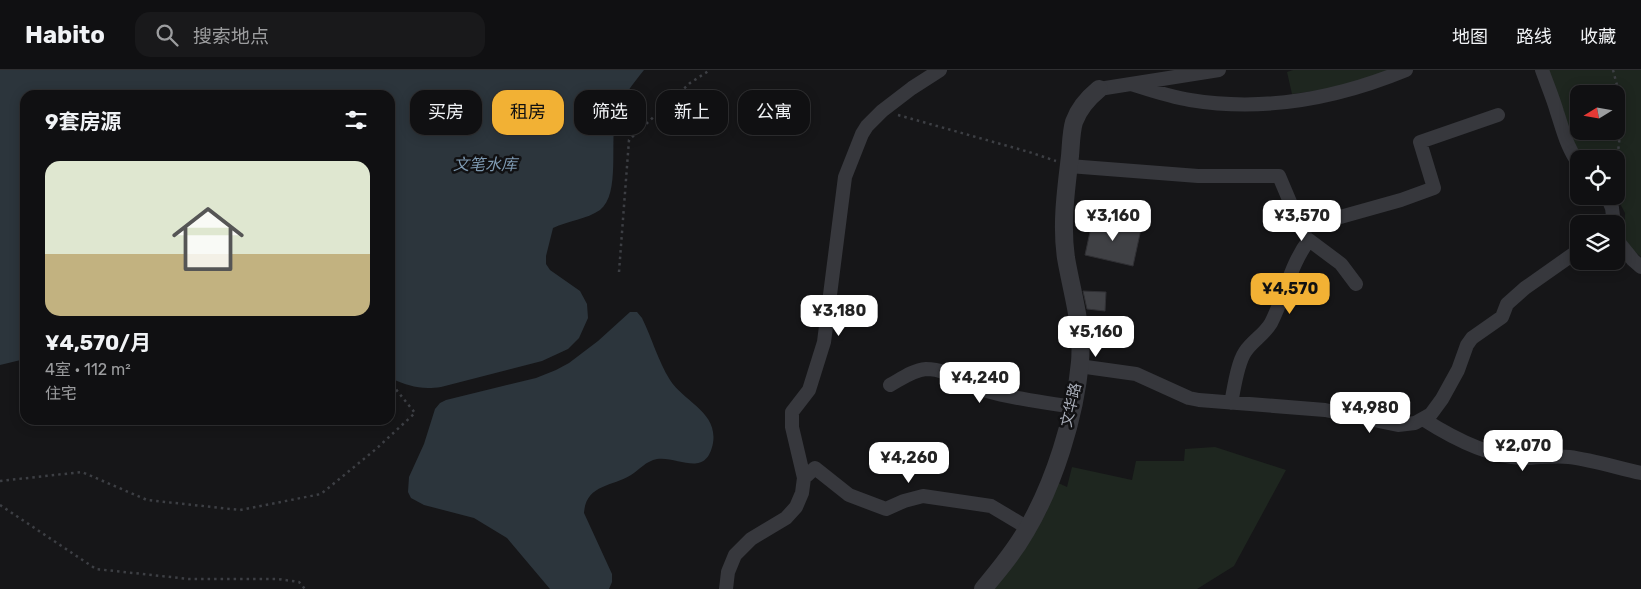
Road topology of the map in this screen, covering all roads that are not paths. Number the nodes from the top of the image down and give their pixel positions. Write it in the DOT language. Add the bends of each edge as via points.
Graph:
graph roads {
  1 [pos="940,70"];
  2 [pos="1219,70"];
  3 [pos="1406,70"];
  4 [pos="1542,70"];
  5 [pos="1131,84"];
  6 [pos="1099,90"];
  7 [pos="1498,116"];
  8 [pos="1570,150"];
  9 [pos="1069,166"];
  10 [pos="1625,251"];
  11 [pos="1570,256"];
  12 [pos="1641,267"];
  13 [pos="1356,284"];
  14 [pos="1079,366"];
  15 [pos="890,385"];
  16 [pos="1231,403"];
  17 [pos="1072,407"];
  18 [pos="1423,420"];
  19 [pos="1641,473"];
  20 [pos="804,478"];
  21 [pos="1028,528"];
  22 [pos="726,589"];
  23 [pos="984,589"];
  1 -- 20 [label="street" via="882,111 867,126 845,177 824,342 809,390 792,412 792,426"];
  2 -- 5 [label="street"];
  3 -- 5 [label="street" via="1336,93 1266,104 1189,100"];
  4 -- 8 [label="street"];
  5 -- 6 [label="street"];
  6 -- 9 [label="street, 文华路" via="1083,104 1073,124"];
  7 -- 9 [label="street" via="1420,142 1434,188 1300,228 1280,176 1198,176"];
  9 -- 14 [label="street, 文华路" via="1064,243 1080,326"];
  10 -- 12 [label="street"];
  11 -- 18 [label="street" via="1525,288 1507,304 1502,317 1472,338 1442,399"];
  13 -- 16 [label="street" via="1341,264 1309,240 1300,252 1271,322 1242,357"];
  14 -- 16 [label="street" via="1136,374 1189,398"];
  14 -- 17 [label="street, 文华路"];
  15 -- 17 [label="street" via="916,371 935,370 989,392"];
  16 -- 18 [label="street" via="1325,410 1398,425 1416,424"];
  17 -- 21 [label="street, 文华路" via="1055,467"];
  18 -- 19 [label="street" via="1444,433 1496,453 1524,458 1572,457"];
  20 -- 21 [label="street" via="815,468 849,495 886,509 918,496 990,506"];
  20 -- 22 [label="street" via="802,493 786,518 751,539 735,555"];
  21 -- 23 [label="street, 文华路"];
}
